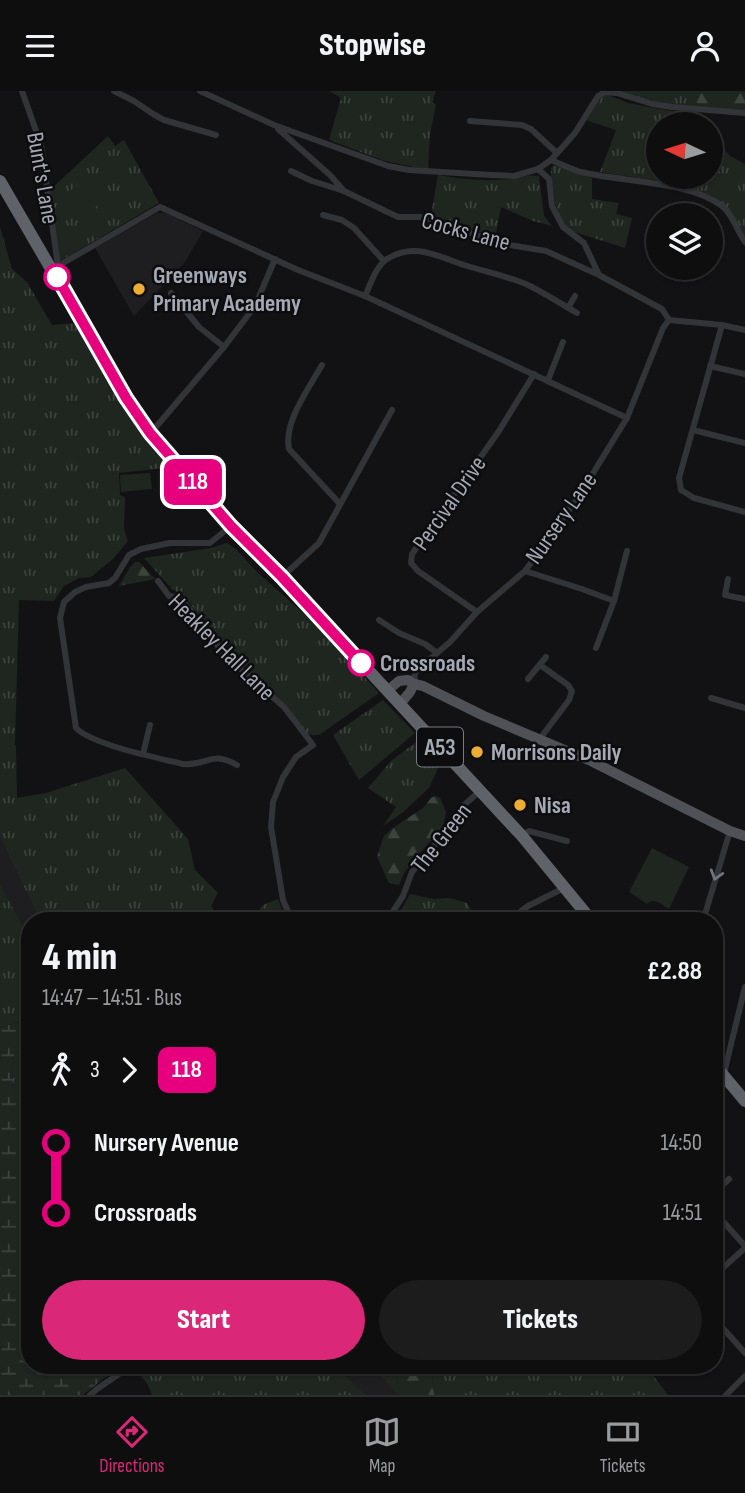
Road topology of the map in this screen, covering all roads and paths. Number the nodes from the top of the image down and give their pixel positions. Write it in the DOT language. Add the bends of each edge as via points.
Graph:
graph roads {
  1 [pos="22,91"];
  2 [pos="114,91"];
  3 [pos="200,91"];
  4 [pos="745,113"];
  5 [pos="470,121"];
  6 [pos="481,121"];
  7 [pos="274,125"];
  8 [pos="480,132"];
  9 [pos="216,135"];
  10 [pos="557,153"];
  11 [pos="551,160"];
  12 [pos="538,169"];
  13 [pos="291,171"];
  14 [pos="0,181"];
  15 [pos="344,191"];
  16 [pos="323,215"];
  17 [pos="745,242"];
  18 [pos="275,259"];
  19 [pos="384,261"];
  20 [pos="55,267"];
  21 [pos="599,275"];
  22 [pos="171,293"];
  23 [pos="365,296"];
  24 [pos="575,296"];
  25 [pos="568,308"];
  26 [pos="577,313"];
  27 [pos="669,320"];
  28 [pos="722,325"];
  29 [pos="745,330"];
  30 [pos="563,342"];
  31 [pos="224,347"];
  32 [pos="322,365"];
  33 [pos="710,366"];
  34 [pos="534,374"];
  35 [pos="745,374"];
  36 [pos="548,380"];
  37 [pos="393,409"];
  38 [pos="627,418"];
  39 [pos="692,430"];
  40 [pos="150,433"];
  41 [pos="745,443"];
  42 [pos="340,504"];
  43 [pos="745,512"];
  44 [pos="231,526"];
  45 [pos="627,551"];
  46 [pos="525,571"];
  47 [pos="282,577"];
  48 [pos="728,579"];
  49 [pos="158,581"];
  50 [pos="745,599"];
  51 [pos="614,601"];
  52 [pos="477,612"];
  53 [pos="379,620"];
  54 [pos="596,648"];
  55 [pos="437,653"];
  56 [pos="546,657"];
  57 [pos="540,665"];
  58 [pos="528,679"];
  59 [pos="415,684"];
  60 [pos="387,691"];
  61 [pos="711,698"];
  62 [pos="400,704"];
  63 [pos="745,708"];
  64 [pos="150,725"];
  65 [pos="539,740"];
  66 [pos="143,754"];
  67 [pos="237,765"];
  68 [pos="480,791"];
  69 [pos="730,831"];
  70 [pos="522,836"];
  71 [pos="745,836"];
  72 [pos="566,841"];
  73 [pos="565,888"];
  74 [pos="288,912"];
  75 [pos="393,912"];
  76 [pos="520,912"];
  77 [pos="585,912"];
  78 [pos="707,912"];
  79 [pos="745,987"];
  80 [pos="723,1074"];
  81 [pos="745,1101"];
  82 [pos="729,1179"];
  83 [pos="723,1185"];
  84 [pos="723,1221"];
  85 [pos="745,1247"];
  86 [pos="723,1268"];
  87 [pos="723,1328"];
  88 [pos="745,1353"];
  89 [pos="119,1374"];
  90 [pos="745,1376"];
  91 [pos="90,1395"];
  92 [pos="726,1395"];
  1 -- 20 [label="street, Bunt's Lane" via="41,145"];
  2 -- 9 [label="street" via="164,120"];
  3 -- 7 [label="street"];
  4 -- 10 [label="street" via="652,104 605,92"];
  5 -- 6 [label="street"];
  6 -- 8 [label="street"];
  6 -- 10 [label="street" via="522,125"];
  7 -- 12 [label="street" via="409,170 514,176"];
  7 -- 15 [label="street, Cocks Lane"];
  10 -- 11 [label="street"];
  11 -- 12 [label="street"];
  11 -- 17 [label="street" via="579,171 705,196 724,207"];
  12 -- 21 [label="street" via="550,179 552,206 562,227 584,243"];
  13 -- 15 [label="street"];
  14 -- 20 [label="highway, A53"];
  15 -- 21 [label="street, Cocks Lane" via="398,216 429,219 498,243 546,251"];
  16 -- 19 [label="street" via="342,219 354,228"];
  18 -- 20 [label="street" via="160,207"];
  18 -- 23 [label="street"];
  18 -- 31 [label="street" via="255,306"];
  19 -- 23 [label="street"];
  19 -- 25 [label="street" via="400,253 436,254 530,286"];
  20 -- 40 [label="highway, A53"];
  21 -- 27 [label="street, Cocks Lane" via="662,309"];
  22 -- 31 [label="street" via="199,327"];
  23 -- 34 [label="street"];
  24 -- 25 [label="street"];
  25 -- 26 [label="street"];
  27 -- 28 [label="street"];
  27 -- 38 [label="street, Nursery Lane"];
  28 -- 29 [label="street"];
  28 -- 33 [label="street"];
  30 -- 36 [label="street"];
  31 -- 40 [label="street"];
  32 -- 42 [label="street" via="291,422 288,442 289,449"];
  33 -- 35 [label="street"];
  33 -- 39 [label="street"];
  34 -- 36 [label="street"];
  34 -- 52 [label="street, Percival Drive" via="412,554 411,563 418,571"];
  36 -- 38 [label="street"];
  37 -- 42 [label="street"];
  38 -- 46 [label="street, Nursery Lane"];
  39 -- 41 [label="street"];
  39 -- 43 [label="street" via="679,478 681,490"];
  40 -- 44 [label="highway, A53"];
  42 -- 47 [label="street" via="319,543"];
  44 -- 47 [label="highway, A53"];
  44 -- 66 [label="street" via="210,543 141,549 129,555 108,583 86,587 64,601 60,618 76,728 81,734"];
  45 -- 51 [label="street"];
  46 -- 51 [label="street"];
  46 -- 52 [label="street, Nursery Lane"];
  47 -- 60 [label="highway, A53"];
  48 -- 50 [label="street" via="725,595"];
  49 -- 74 [label="street, Heakley Hall Lane" via="169,596 187,605 221,652 284,707 313,745 296,757 273,802 271,827"];
  51 -- 54 [label="street"];
  52 -- 55 [label="street, Nursery Lane"];
  53 -- 55 [label="street"];
  55 -- 59 [label="street, Nursery Lane" via="416,671"];
  56 -- 57 [label="street"];
  57 -- 58 [label="street"];
  57 -- 65 [label="street" via="572,691"];
  59 -- 60 [label="main road" via="399,681"];
  59 -- 62 [label="main road"];
  59 -- 65 [label="main road"];
  60 -- 62 [label="highway, A53"];
  61 -- 63 [label="street"];
  62 -- 68 [label="highway, A53"];
  64 -- 66 [label="street"];
  65 -- 69 [label="main road"];
  66 -- 67 [label="street" via="192,765 224,758"];
  68 -- 70 [label="highway, A53"];
  68 -- 75 [label="street, The Green" via="412,872"];
  69 -- 71 [label="main road"];
  69 -- 78 [label="street, one-way"];
  70 -- 72 [label="street" via="529,831"];
  70 -- 73 [label="highway, A53"];
  73 -- 76 [label="street"];
  73 -- 77 [label="highway, A53"];
  79 -- 80 [label="street"];
  80 -- 81 [label="highway"];
  82 -- 83 [label="street"];
  84 -- 85 [label="street"];
  85 -- 86 [label="street"];
  87 -- 88 [label="street"];
  89 -- 91 [label="street"];
  90 -- 92 [label="street"];
}
